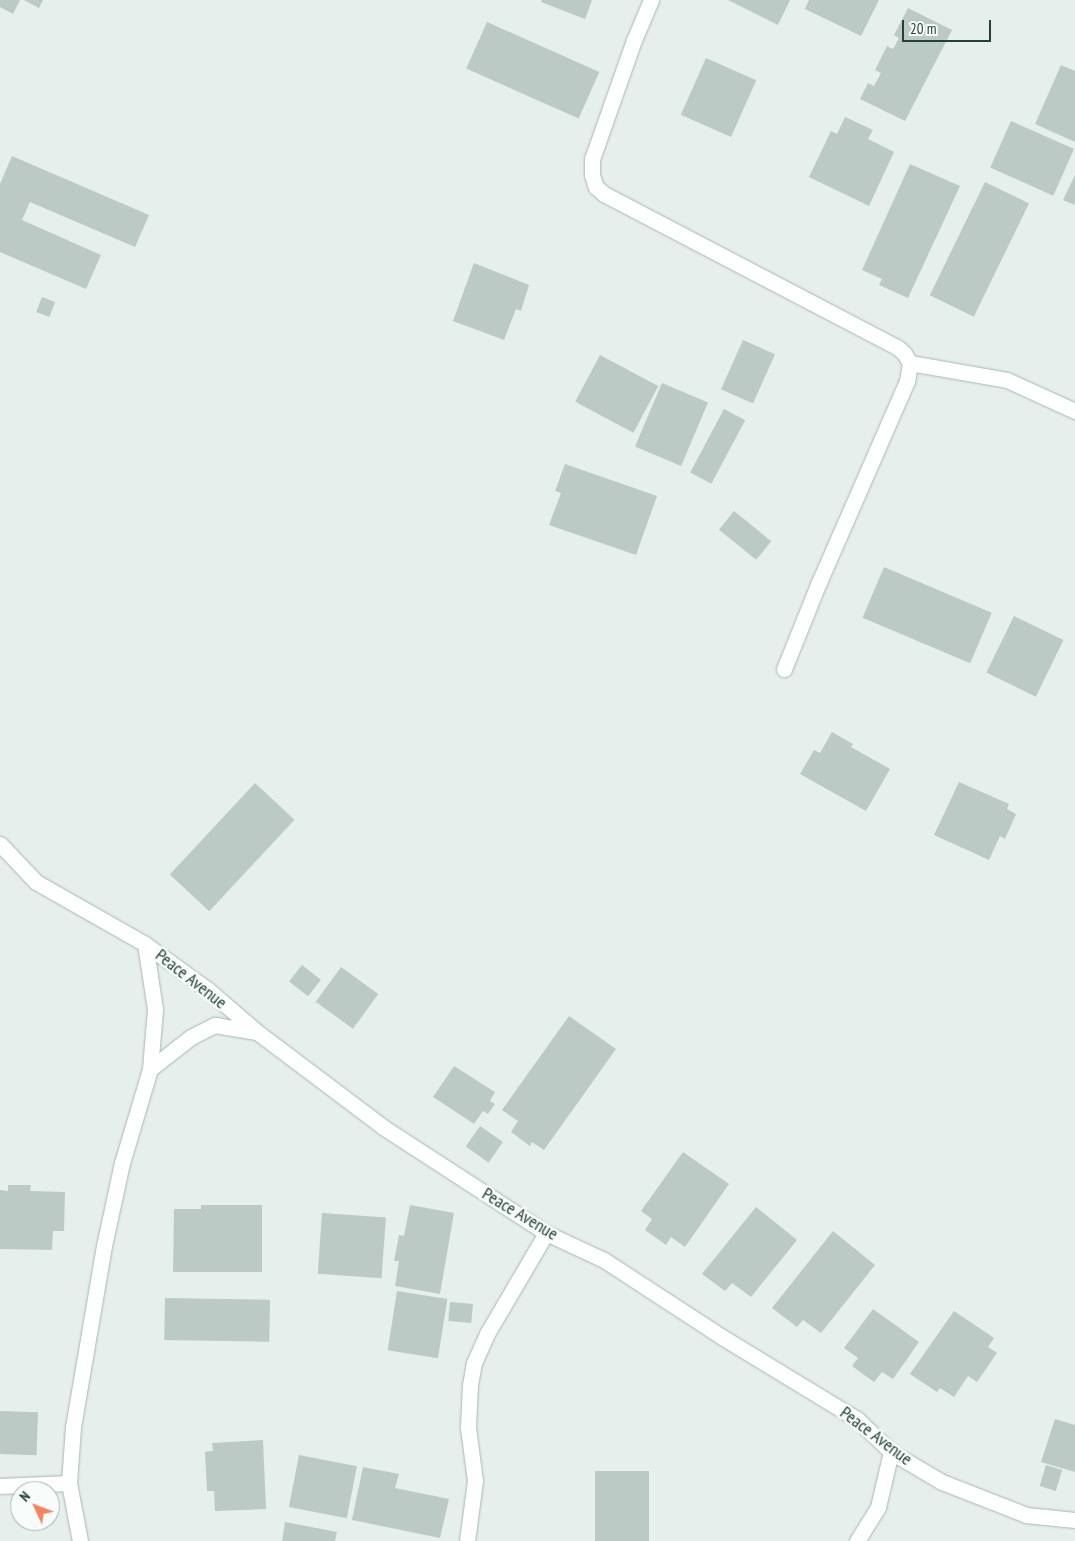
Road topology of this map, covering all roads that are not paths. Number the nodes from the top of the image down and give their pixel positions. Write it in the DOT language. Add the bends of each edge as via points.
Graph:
graph roads {
  1 [pos="651,0"];
  2 [pos="910,363"];
  3 [pos="1075,411"];
  4 [pos="784,670"];
  5 [pos="0,844"];
  6 [pos="145,944"];
  7 [pos="257,1032"];
  8 [pos="150,1069"];
  9 [pos="546,1233"];
  10 [pos="891,1452"];
  11 [pos="69,1482"];
  12 [pos="0,1486"];
  13 [pos="1075,1520"];
  14 [pos="80,1541"];
  15 [pos="467,1541"];
  16 [pos="857,1541"];
  1 -- 2 [label="street" via="592,159 596,187 897,347"];
  2 -- 3 [label="street" via="1007,380"];
  2 -- 4 [label="street" via="908,381 819,582"];
  5 -- 6 [label="street, Peace Avenue" via="36,882"];
  6 -- 7 [label="street, Peace Avenue" via="207,988"];
  6 -- 8 [label="street" via="155,1009"];
  7 -- 8 [label="street" via="215,1025 191,1037"];
  7 -- 9 [label="street, Peace Avenue" via="383,1127"];
  8 -- 11 [label="street" via="122,1163 104,1246 73,1427"];
  9 -- 10 [label="street, Peace Avenue" via="604,1260 857,1419"];
  9 -- 15 [label="street" via="488,1332 474,1364 468,1427 475,1481"];
  10 -- 13 [label="street, Peace Avenue" via="942,1482 1026,1515"];
  10 -- 16 [label="street" via="878,1507"];
  11 -- 12 [label="street"];
  11 -- 14 [label="street"];
}
